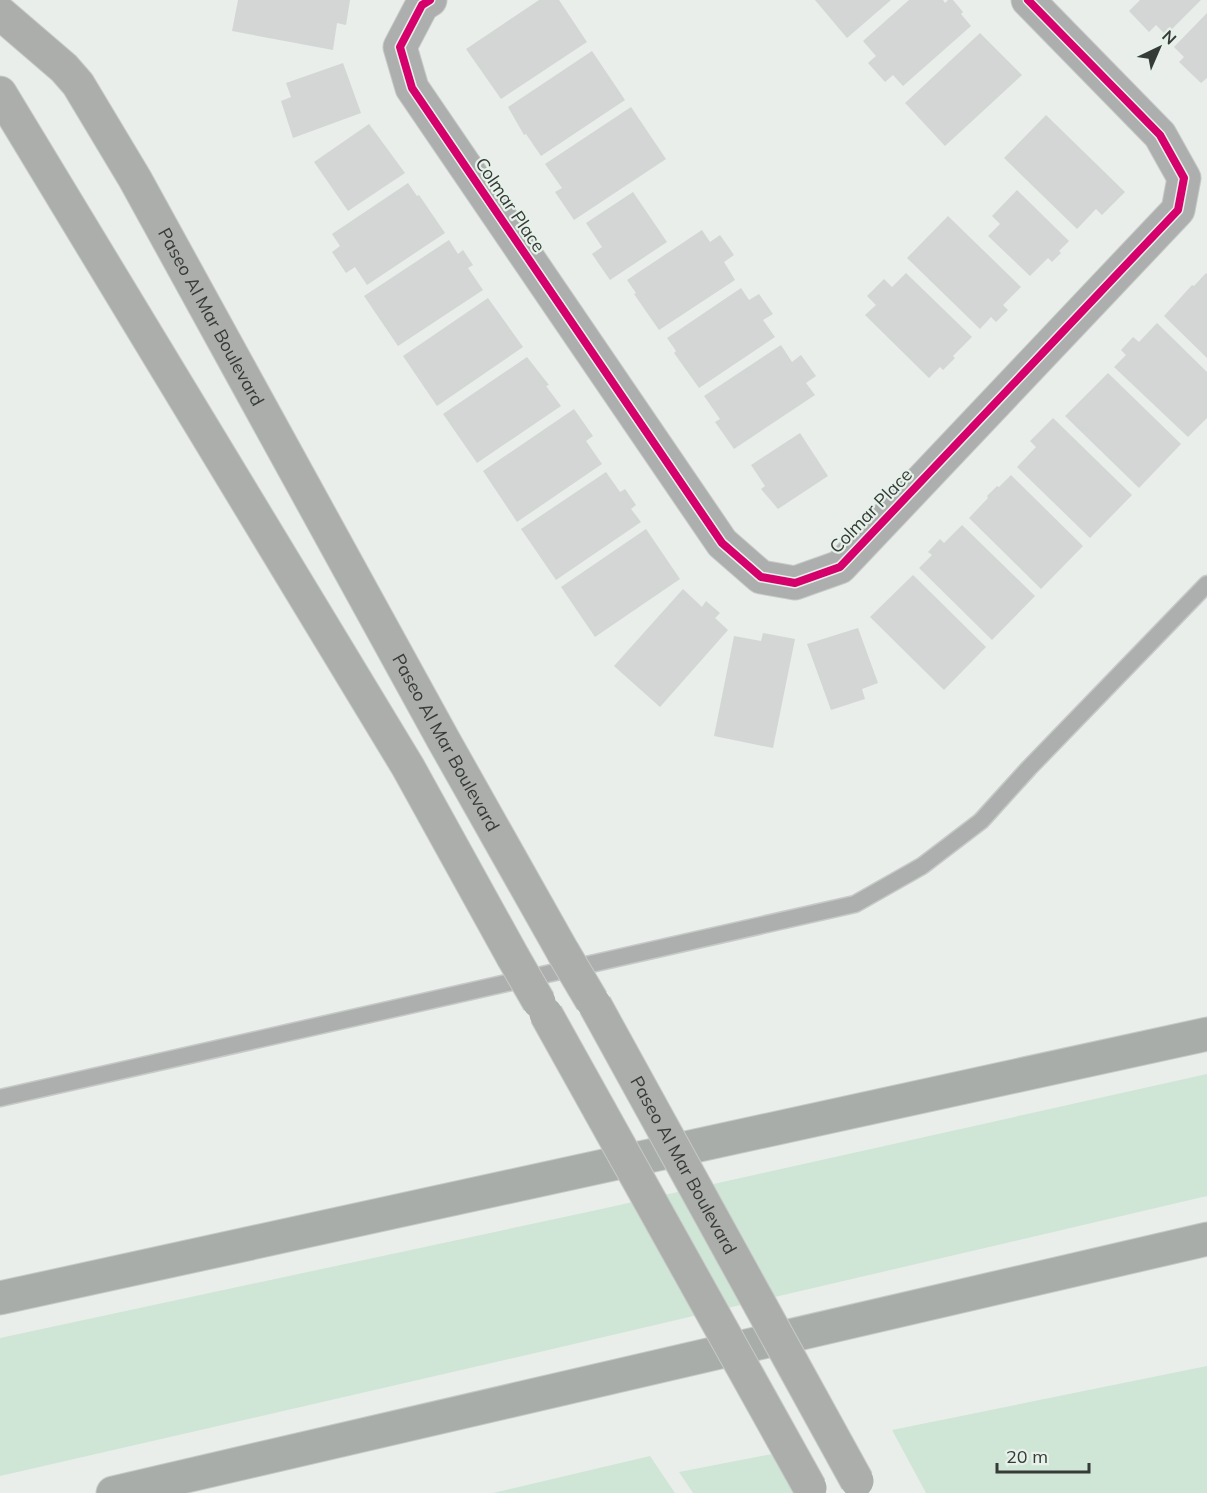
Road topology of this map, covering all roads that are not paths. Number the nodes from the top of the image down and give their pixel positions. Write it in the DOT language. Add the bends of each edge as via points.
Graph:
graph roads {
  1 [pos="430,0"];
  2 [pos="1028,0"];
  3 [pos="0,13"];
  4 [pos="0,93"];
  5 [pos="1207,584"];
  6 [pos="1207,1034"];
  7 [pos="0,1098"];
  8 [pos="1207,1239"];
  9 [pos="0,1298"];
  10 [pos="113,1493"];
  11 [pos="813,1493"];
  12 [pos="863,1493"];
  1 -- 2 [label="street, Colmar Place" via="423,5 400,47 412,88 722,543 761,577 795,583 840,567 1178,210 1184,178 1160,135"];
  3 -- 12 [label="main road, Paseo Al Mar Boulevard, bridge" via="78,84 135,178"];
  4 -- 11 [label="main road, bridge" via="408,767"];
  5 -- 7 [label="lane" via="981,821 922,866 855,904"];
  6 -- 9 [label="highway"];
  8 -- 10 [label="highway"];
}
